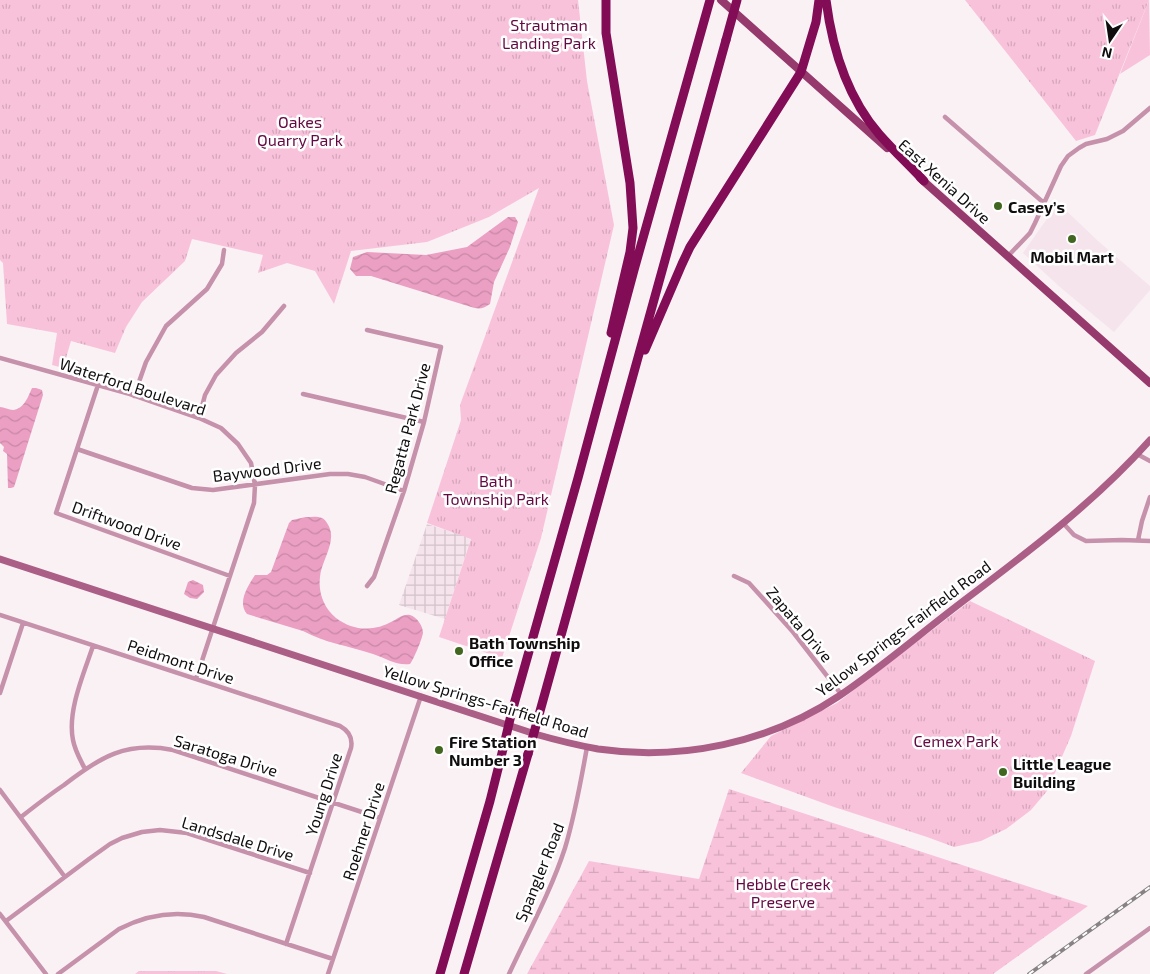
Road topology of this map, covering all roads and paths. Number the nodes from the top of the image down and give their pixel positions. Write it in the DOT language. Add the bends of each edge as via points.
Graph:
graph roads {
  1 [pos="606,0"];
  2 [pos="710,0"];
  3 [pos="722,0"];
  4 [pos="737,0"];
  5 [pos="819,0"];
  6 [pos="826,0"];
  7 [pos="801,72"];
  8 [pos="1150,108"];
  9 [pos="946,117"];
  10 [pos="924,180"];
  11 [pos="1044,204"];
  12 [pos="224,250"];
  13 [pos="1008,256"];
  14 [pos="284,306"];
  15 [pos="367,330"];
  16 [pos="0,358"];
  17 [pos="1150,383"];
  18 [pos="98,385"];
  19 [pos="303,394"];
  20 [pos="134,396"];
  21 [pos="624,412"];
  22 [pos="199,418"];
  23 [pos="424,422"];
  24 [pos="1150,440"];
  25 [pos="77,449"];
  26 [pos="1137,454"];
  27 [pos="1150,461"];
  28 [pos="578,478"];
  29 [pos="255,484"];
  30 [pos="404,491"];
  31 [pos="1150,497"];
  32 [pos="1063,523"];
  33 [pos="1138,540"];
  34 [pos="1150,541"];
  35 [pos="0,559"];
  36 [pos="230,576"];
  37 [pos="734,576"];
  38 [pos="367,586"];
  39 [pos="0,615"];
  40 [pos="23,622"];
  41 [pos="212,628"];
  42 [pos="93,646"];
  43 [pos="196,679"];
  44 [pos="0,693"];
  45 [pos="841,694"];
  46 [pos="421,696"];
  47 [pos="351,737"];
  48 [pos="587,747"];
  49 [pos="85,769"];
  50 [pos="0,790"];
  51 [pos="333,802"];
  52 [pos="21,817"];
  53 [pos="380,818"];
  54 [pos="310,873"];
  55 [pos="65,877"];
  56 [pos="0,914"];
  57 [pos="6,922"];
  58 [pos="1150,928"];
  59 [pos="286,944"];
  60 [pos="333,959"];
  61 [pos="46,974"];
  62 [pos="58,974"];
  63 [pos="328,974"];
  64 [pos="440,974"];
  65 [pos="464,974"];
  66 [pos="509,974"];
  67 [pos="1086,974"];
  1 -- 28 [label="highway" via="606,33 630,183 633,228"];
  2 -- 28 [label="highway"];
  3 -- 7 [label="main road, East Xenia Drive"];
  4 -- 21 [label="highway, bridge"];
  5 -- 7 [label="highway"];
  6 -- 10 [label="highway" via="835,48 854,95 878,133"];
  7 -- 10 [label="main road, East Xenia Drive"];
  7 -- 21 [label="highway" via="690,248 643,355"];
  8 -- 11 [label="street" via="1123,131 1086,144 1068,156"];
  9 -- 11 [label="street"];
  10 -- 13 [label="main road, East Xenia Drive"];
  11 -- 13 [label="street" via="1030,233"];
  12 -- 20 [label="street" via="222,264 207,290 166,326 146,362"];
  13 -- 17 [label="main road, East Xenia Drive"];
  14 -- 22 [label="street" via="262,332 216,375 205,395"];
  15 -- 23 [label="street, Regatta Park Drive" via="441,347"];
  16 -- 18 [label="street, Waterford Boulevard"];
  18 -- 20 [label="street, Waterford Boulevard"];
  18 -- 25 [label="street, Driftwood Drive"];
  19 -- 23 [label="street"];
  20 -- 22 [label="street, Waterford Boulevard"];
  21 -- 65 [label="highway, bridge"];
  22 -- 29 [label="street, Waterford Boulevard" via="221,428 238,444 251,463"];
  23 -- 30 [label="street, Regatta Park Drive"];
  24 -- 26 [label="main road, Yellow Springs-Fairfield Road"];
  25 -- 29 [label="street, Baywood Drive" via="192,488 213,490"];
  25 -- 36 [label="street, Driftwood Drive" via="56,513"];
  26 -- 27 [label="street"];
  26 -- 32 [label="main road, Yellow Springs-Fairfield Road"];
  28 -- 64 [label="highway, bridge"];
  29 -- 30 [label="street, Baywood Drive" via="348,474"];
  29 -- 36 [label="street, Waterford Boulevard" via="254,503"];
  30 -- 38 [label="street, Regatta Park Drive" via="374,577"];
  31 -- 33 [label="street"];
  32 -- 33 [label="street" via="1074,535 1086,541"];
  32 -- 45 [label="main road, Yellow Springs-Fairfield Road"];
  33 -- 34 [label="street"];
  35 -- 41 [label="main road, Yellow Springs-Fairfield Road"];
  36 -- 41 [label="street, Waterford Boulevard"];
  37 -- 45 [label="street, Zapata Drive" via="748,583 793,632"];
  39 -- 40 [label="street, Peidmont Drive"];
  40 -- 42 [label="street, Peidmont Drive"];
  40 -- 44 [label="street"];
  41 -- 43 [label="street, Waterford Boulevard"];
  41 -- 46 [label="main road, Yellow Springs-Fairfield Road"];
  42 -- 43 [label="street, Peidmont Drive"];
  42 -- 49 [label="street" via="71,721 74,746"];
  43 -- 47 [label="street, Peidmont Drive" via="340,726"];
  45 -- 48 [label="main road, Yellow Springs-Fairfield Road" via="784,725 722,745 644,752"];
  46 -- 48 [label="main road, Yellow Springs-Fairfield Road" via="535,734"];
  46 -- 53 [label="street, Roehner Drive"];
  47 -- 51 [label="street, Young Drive" via="351,748"];
  48 -- 66 [label="street, Spangler Road" via="564,849"];
  49 -- 51 [label="street, Saratoga Drive" via="122,751 168,749"];
  49 -- 52 [label="street, Saratoga Drive"];
  50 -- 52 [label="street"];
  51 -- 53 [label="street, Saratoga Drive"];
  51 -- 54 [label="street, Young Drive"];
  52 -- 55 [label="street"];
  53 -- 60 [label="street, Roehner Drive"];
  54 -- 55 [label="street, Landsdale Drive" via="187,833 160,830 122,838"];
  54 -- 59 [label="street, Young Drive"];
  55 -- 57 [label="street, Landsdale Drive"];
  56 -- 57 [label="street"];
  57 -- 61 [label="street"];
  58 -- 67 [label="street"];
  59 -- 60 [label="street"];
  59 -- 62 [label="street" via="204,917 160,914 139,919 119,929"];
  60 -- 63 [label="street, Roehner Drive"];
}
